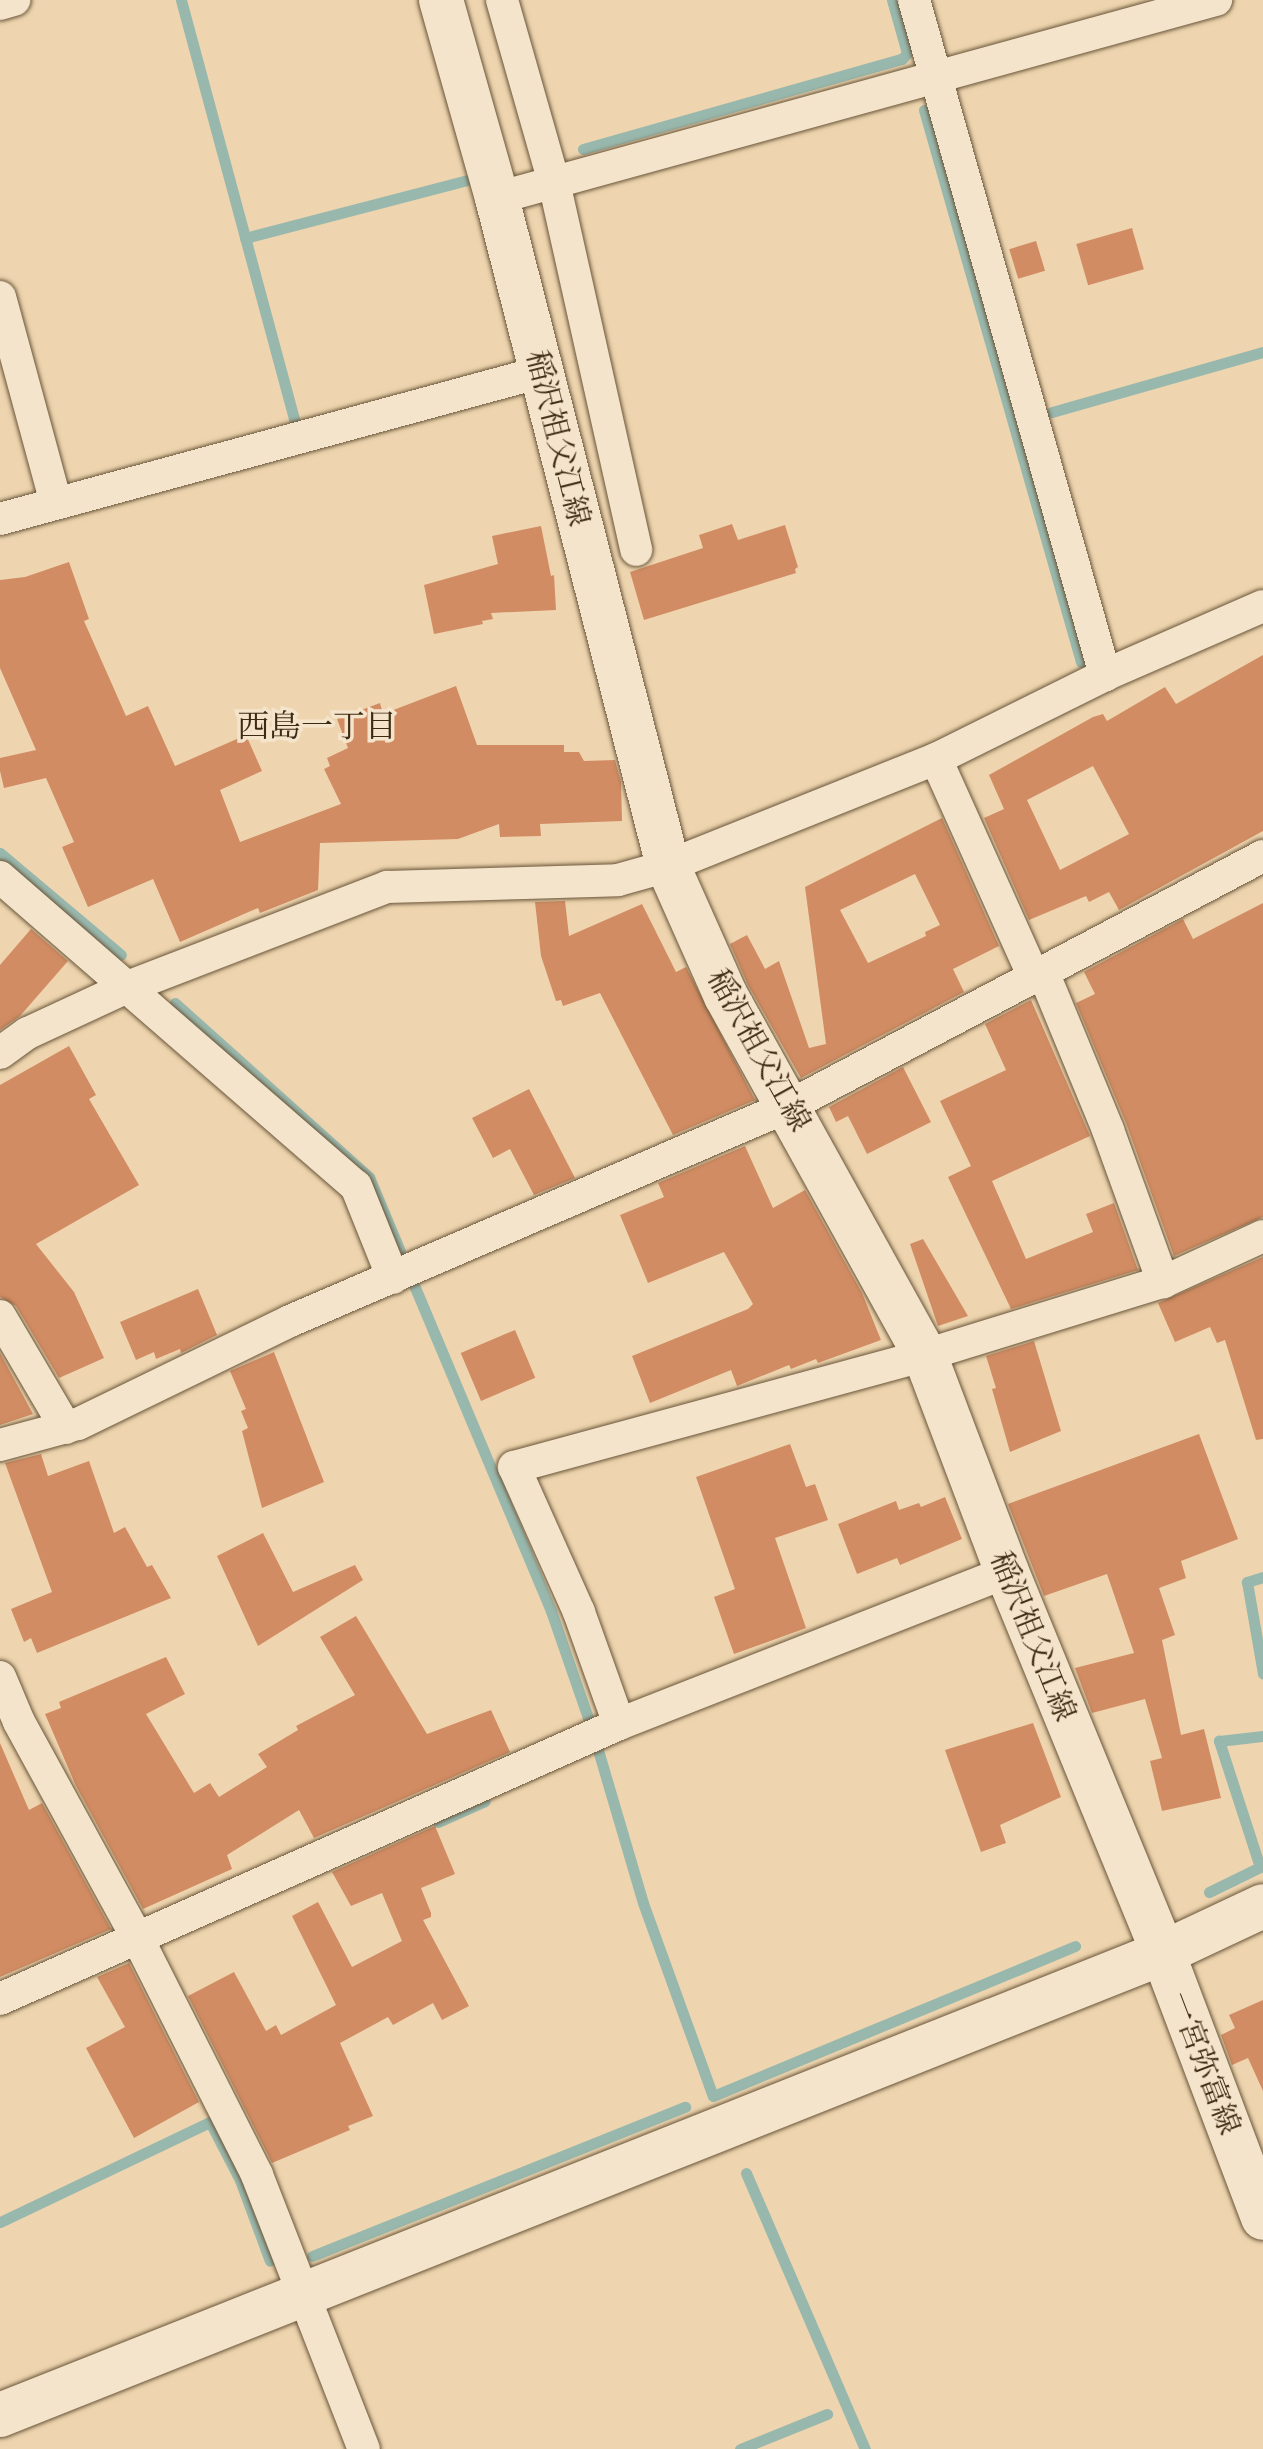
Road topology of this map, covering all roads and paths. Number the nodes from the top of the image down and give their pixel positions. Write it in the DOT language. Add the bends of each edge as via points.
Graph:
graph roads {
  1 [pos="14,0"];
  2 [pos="441,0"];
  3 [pos="502,0"];
  4 [pos="914,0"];
  5 [pos="1216,0"];
  6 [pos="0,4"];
  7 [pos="936,77"];
  8 [pos="554,182"];
  9 [pos="497,198"];
  10 [pos="0,297"];
  11 [pos="541,372"];
  12 [pos="56,503"];
  13 [pos="0,519"];
  14 [pos="636,550"];
  15 [pos="1263,606"];
  16 [pos="1105,675"];
  17 [pos="936,759"];
  18 [pos="1263,856"];
  19 [pos="668,866"];
  20 [pos="0,877"];
  21 [pos="1038,974"];
  22 [pos="125,988"];
  23 [pos="0,1053"];
  24 [pos="789,1106"];
  25 [pos="1263,1236"];
  26 [pos="393,1278"];
  27 [pos="1163,1282"];
  28 [pos="0,1316"];
  29 [pos="925,1355"];
  30 [pos="66,1428"];
  31 [pos="0,1445"];
  32 [pos="1007,1572"];
  33 [pos="0,1677"];
  34 [pos="619,1724"];
  35 [pos="1263,1906"];
  36 [pos="138,1939"];
  37 [pos="1163,1953"];
  38 [pos="0,1999"];
  39 [pos="1263,2218"];
  40 [pos="303,2296"];
  41 [pos="0,2415"];
  42 [pos="364,2449"];
  1 -- 6 [label="street"];
  2 -- 9 [label="main road, 稲沢祖父江線"];
  3 -- 8 [label="street"];
  4 -- 7 [label="street"];
  5 -- 7 [label="street"];
  7 -- 8 [label="street"];
  7 -- 16 [label="street"];
  8 -- 9 [label="street"];
  8 -- 14 [label="street"];
  9 -- 11 [label="main road, 稲沢祖父江線"];
  10 -- 12 [label="street"];
  11 -- 12 [label="street"];
  11 -- 19 [label="main road, 稲沢祖父江線"];
  12 -- 13 [label="street"];
  15 -- 16 [label="street"];
  16 -- 17 [label="street"];
  17 -- 19 [label="street"];
  17 -- 21 [label="street"];
  18 -- 21 [label="street"];
  19 -- 22 [label="street" via="618,880 387,887"];
  19 -- 24 [label="main road, 稲沢祖父江線" via="726,996"];
  20 -- 22 [label="street"];
  21 -- 24 [label="street"];
  21 -- 27 [label="street" via="1108,1130"];
  22 -- 23 [label="street" via="28,1033"];
  22 -- 26 [label="street" via="356,1186"];
  24 -- 26 [label="street"];
  24 -- 29 [label="main road, 稲沢祖父江線"];
  25 -- 27 [label="street"];
  26 -- 30 [label="street"];
  27 -- 29 [label="street"];
  28 -- 30 [label="street"];
  29 -- 32 [label="main road, 稲沢祖父江線"];
  29 -- 34 [label="street" via="514,1467 579,1612"];
  30 -- 31 [label="street"];
  32 -- 34 [label="street"];
  32 -- 37 [label="main road, 稲沢祖父江線"];
  33 -- 36 [label="street" via="19,1722"];
  34 -- 36 [label="street"];
  35 -- 37 [label="main road"];
  36 -- 38 [label="street"];
  36 -- 40 [label="street" via="257,2175"];
  37 -- 39 [label="main road, 一宮弥富線"];
  37 -- 40 [label="main road"];
  40 -- 41 [label="main road"];
  40 -- 42 [label="street"];
}
